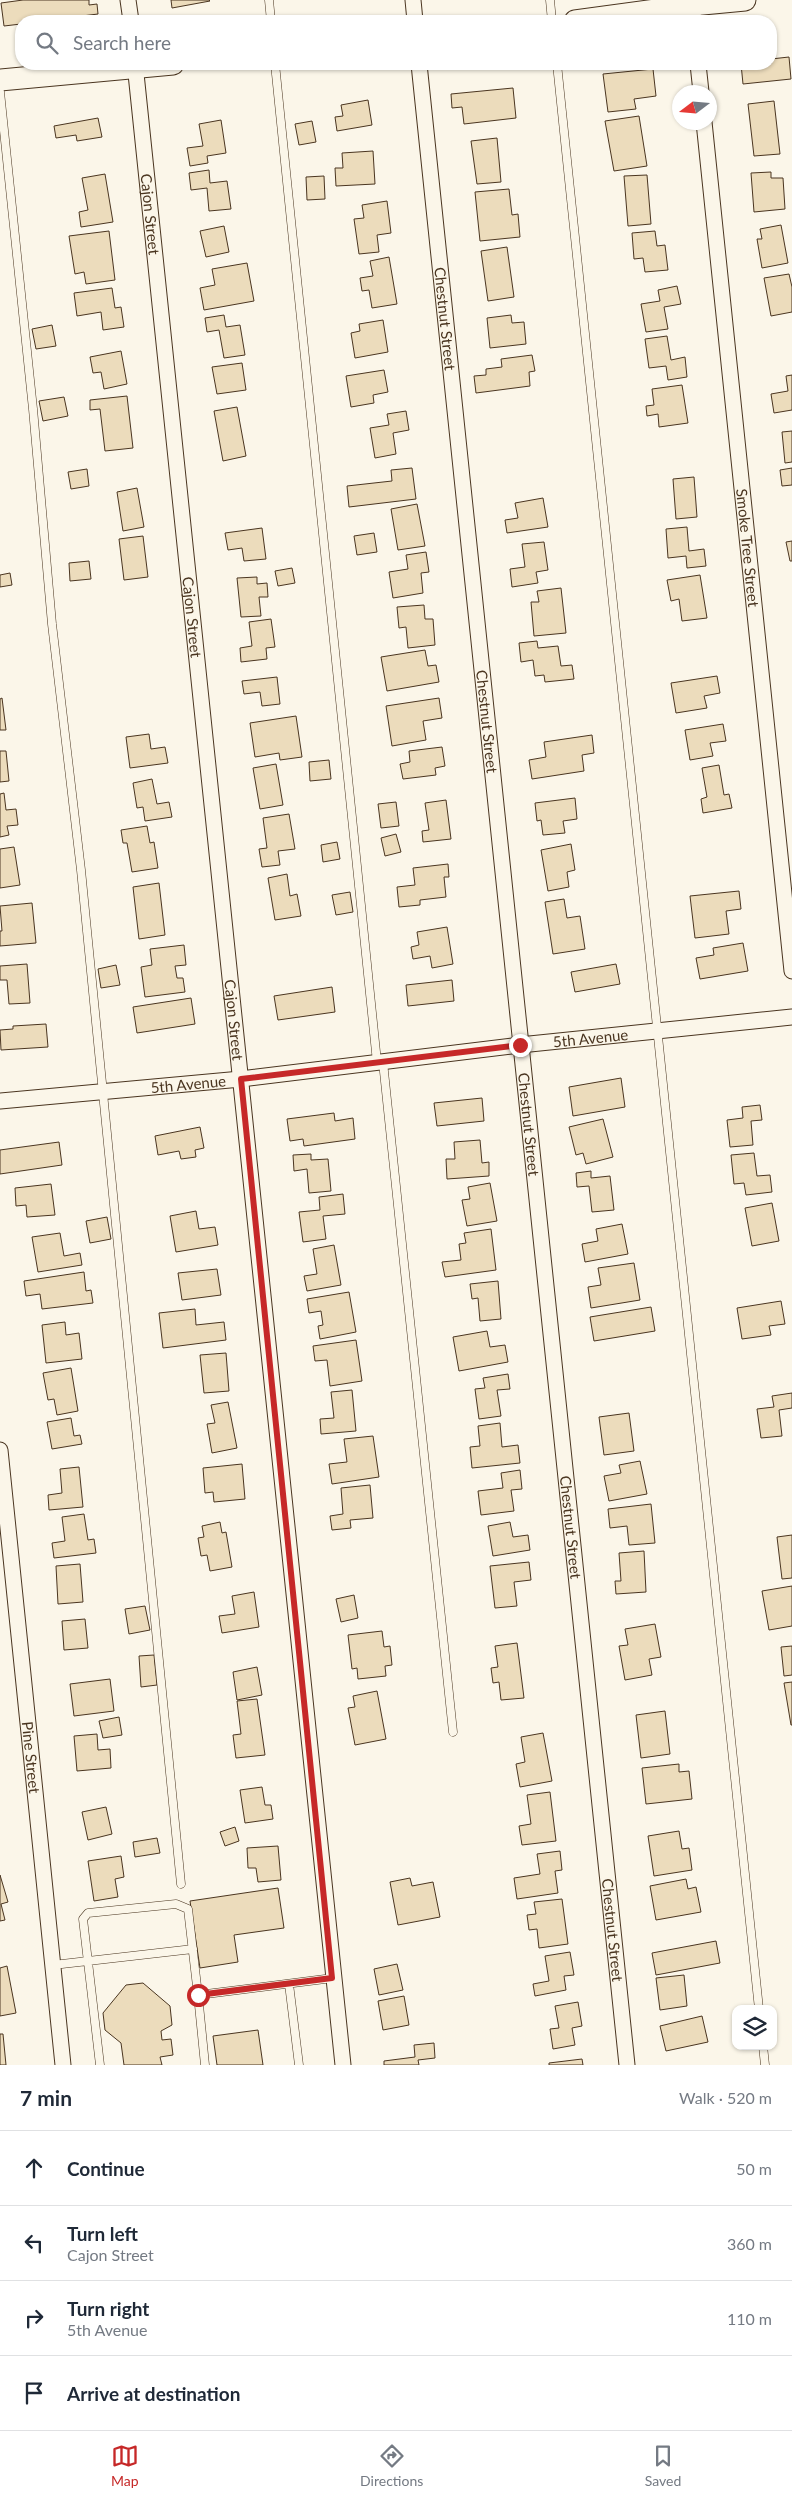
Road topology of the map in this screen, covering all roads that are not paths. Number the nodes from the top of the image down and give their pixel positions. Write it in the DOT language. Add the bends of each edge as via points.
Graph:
graph roads {
  1 [pos="128,0"];
  2 [pos="269,0"];
  3 [pos="413,0"];
  4 [pos="550,0"];
  5 [pos="744,0"];
  6 [pos="692,9"];
  7 [pos="130,15"];
  8 [pos="270,15"];
  9 [pos="414,15"];
  10 [pos="551,15"];
  11 [pos="634,15"];
  12 [pos="96,70"];
  13 [pos="135,70"];
  14 [pos="276,70"];
  15 [pos="420,70"];
  16 [pos="558,70"];
  17 [pos="699,70"];
  18 [pos="0,80"];
  19 [pos="700,85"];
  20 [pos="0,92"];
  21 [pos="705,130"];
  22 [pos="792,972"];
  23 [pos="792,1017"];
  24 [pos="656,1030"];
  25 [pos="520,1045"];
  26 [pos="380,1062"];
  27 [pos="241,1079"];
  28 [pos="102,1092"];
  29 [pos="0,1101"];
  30 [pos="0,1450"];
  31 [pos="453,1732"];
  32 [pos="181,1884"];
  33 [pos="193,1950"];
  34 [pos="88,1961"];
  35 [pos="53,1965"];
  36 [pos="332,1978"];
  37 [pos="289,1984"];
  38 [pos="198,1995"];
  39 [pos="759,2005"];
  40 [pos="763,2050"];
  41 [pos="64,2065"];
  42 [pos="100,2065"];
  43 [pos="204,2065"];
  44 [pos="299,2065"];
  45 [pos="343,2065"];
  46 [pos="627,2065"];
  47 [pos="765,2065"];
  1 -- 7 [label="street"];
  2 -- 8 [label="lane"];
  3 -- 9 [label="street"];
  4 -- 10 [label="lane"];
  5 -- 6 [label="street"];
  6 -- 11 [label="street"];
  12 -- 18 [label="street"];
  13 -- 27 [label="street, Cajon Street"];
  14 -- 26 [label="lane"];
  15 -- 25 [label="street, Chestnut Street"];
  16 -- 24 [label="lane"];
  17 -- 19 [label="street"];
  20 -- 28 [label="lane"];
  21 -- 22 [label="street, Smoke Tree Street"];
  23 -- 24 [label="street, 5th Avenue"];
  24 -- 25 [label="street, 5th Avenue"];
  24 -- 39 [label="lane"];
  25 -- 26 [label="street, 5th Avenue"];
  25 -- 46 [label="street, Chestnut Street"];
  26 -- 27 [label="street, 5th Avenue"];
  26 -- 31 [label="lane"];
  27 -- 28 [label="street, 5th Avenue"];
  27 -- 36 [label="street, Cajon Street"];
  28 -- 29 [label="street, 5th Avenue"];
  28 -- 32 [label="lane"];
  30 -- 35 [label="street, Pine Street"];
  33 -- 34 [label="lane"];
  33 -- 34 [label="lane" via="188,1909 176,1904 88,1913 83,1919"];
  33 -- 38 [label="lane"];
  34 -- 35 [label="lane"];
  34 -- 42 [label="lane"];
  35 -- 41 [label="street, Pine Street"];
  36 -- 37 [label="lane"];
  36 -- 45 [label="street, Cajon Street"];
  37 -- 38 [label="lane"];
  37 -- 44 [label="lane"];
  38 -- 43 [label="lane"];
  40 -- 47 [label="lane"];
}
